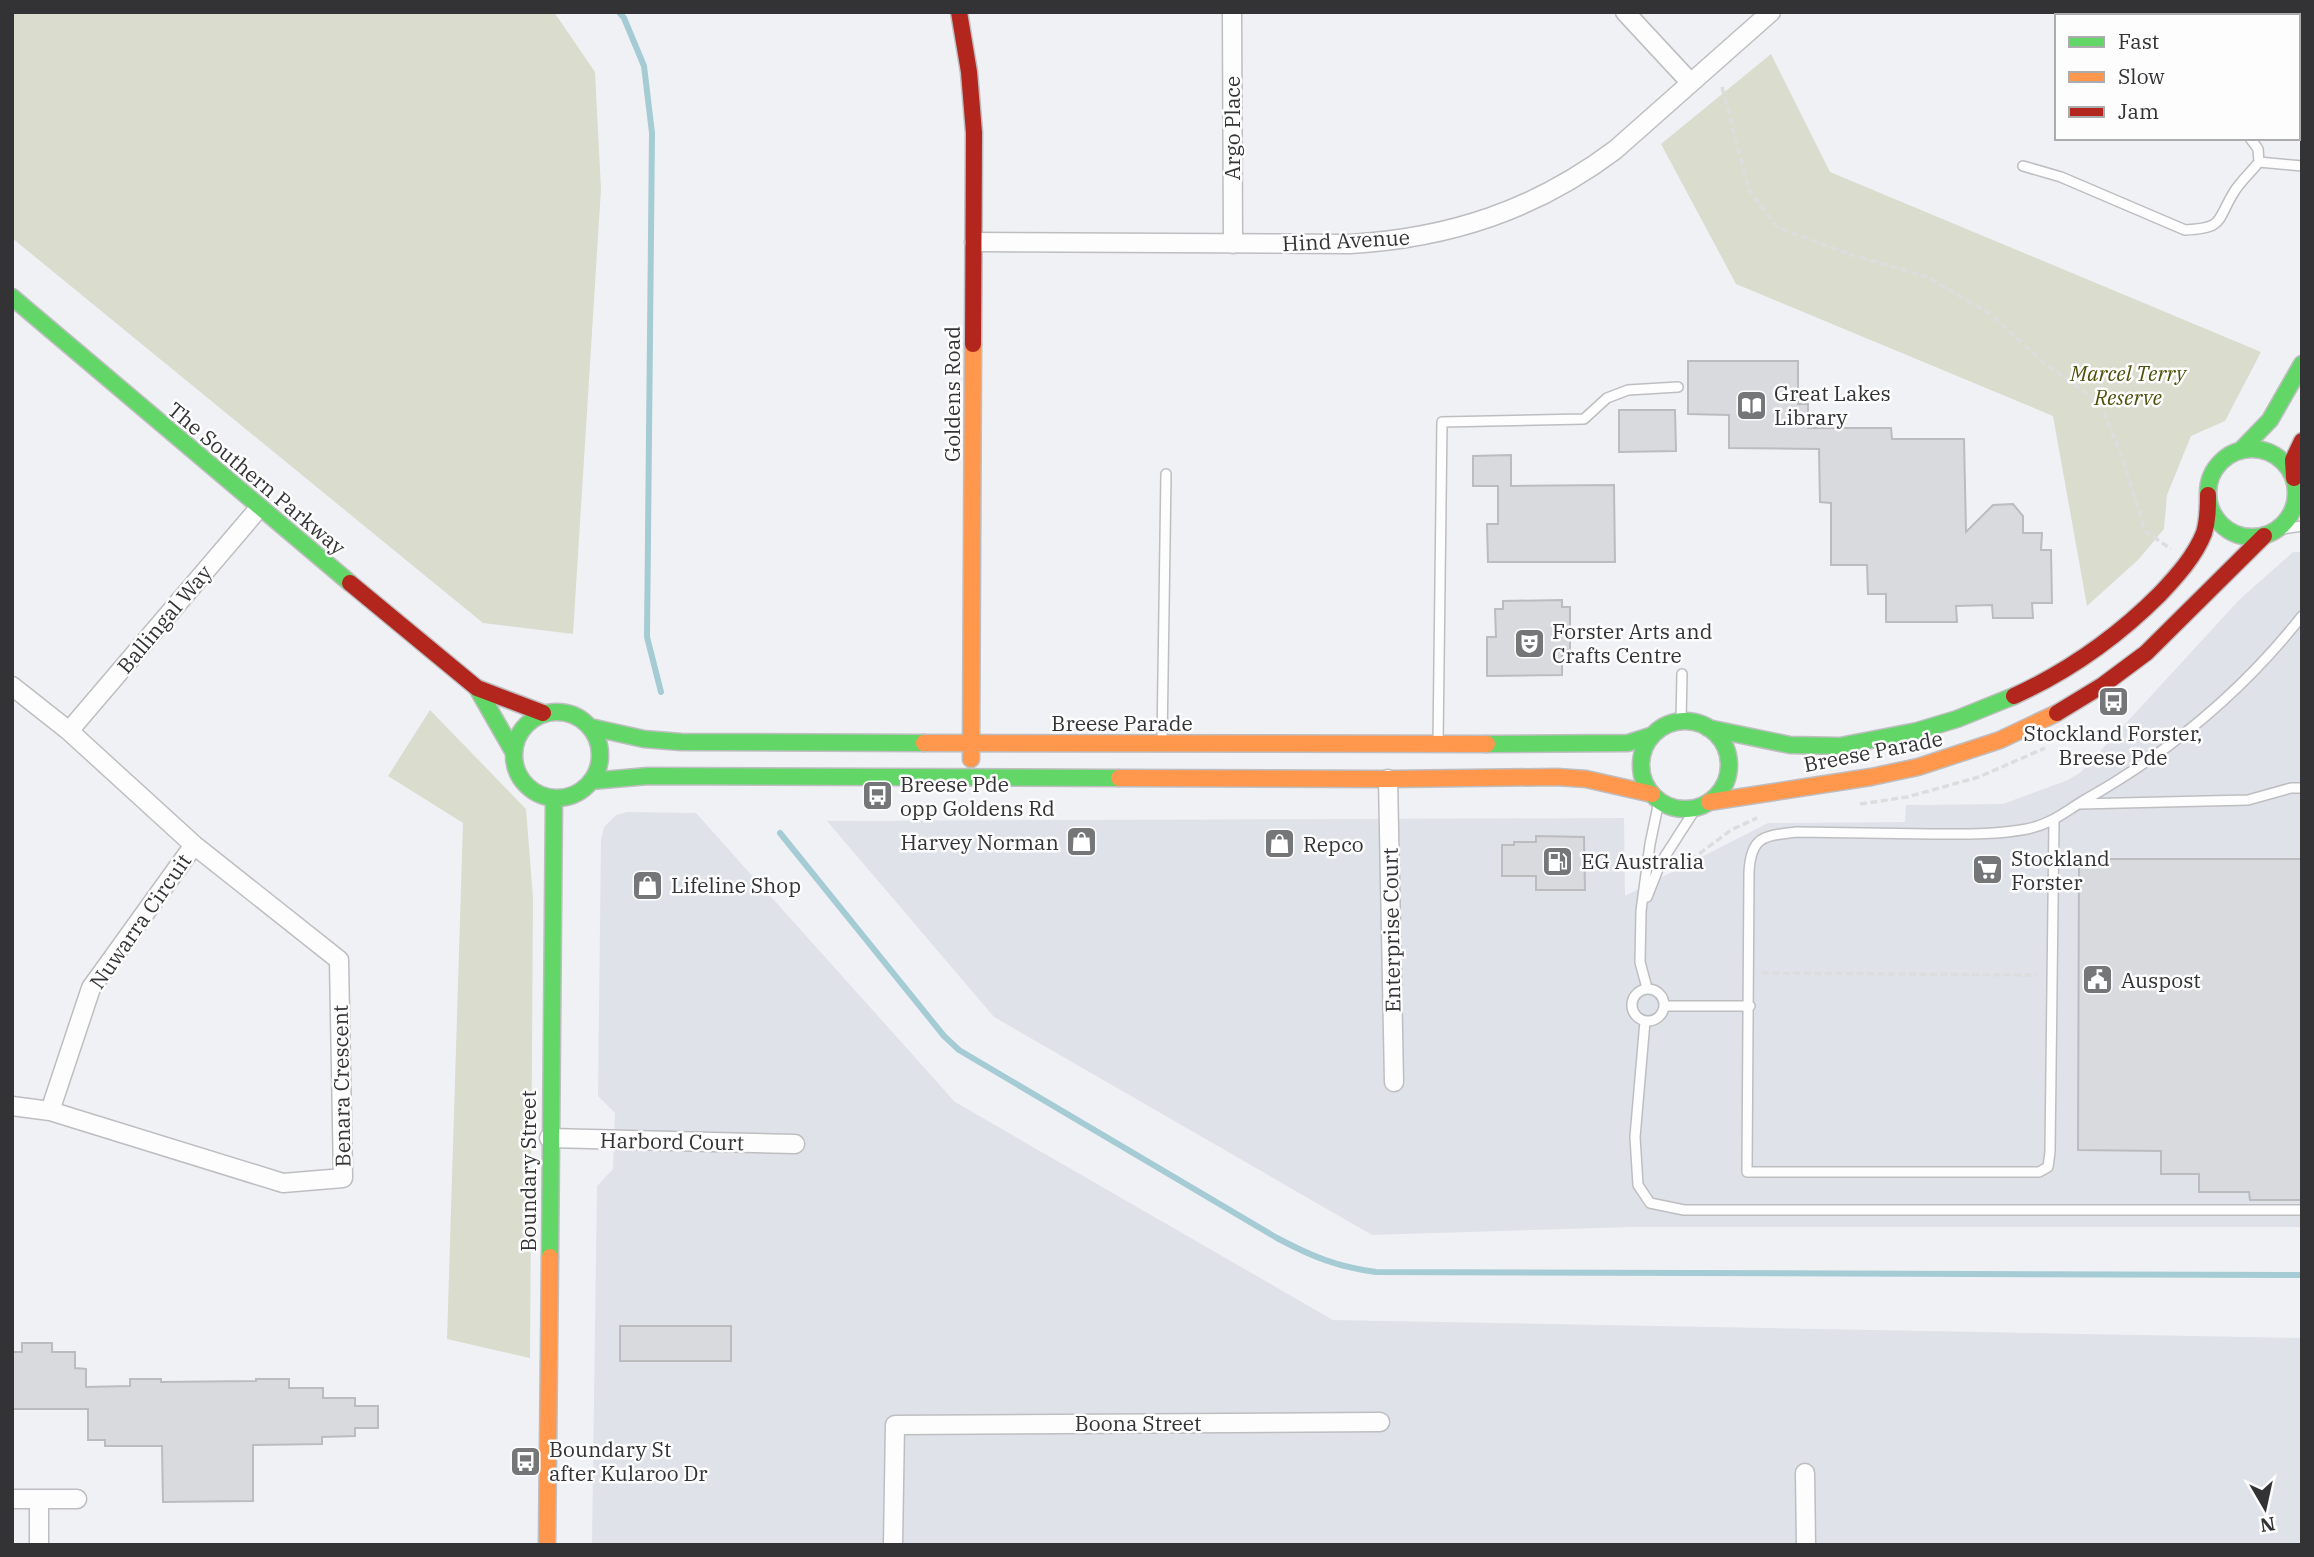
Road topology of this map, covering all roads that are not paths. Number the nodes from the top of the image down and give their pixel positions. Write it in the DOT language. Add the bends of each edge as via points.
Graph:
graph roads {
  1 [pos="959,12"];
  2 [pos="1232,12"];
  3 [pos="1625,12"];
  4 [pos="1771,12"];
  5 [pos="1690,82"];
  6 [pos="2251,140"];
  7 [pos="2259,162"];
  8 [pos="2024,166"];
  9 [pos="2302,166"];
  10 [pos="974,242"];
  11 [pos="1233,244"];
  12 [pos="12,297"];
  13 [pos="2302,364"];
  14 [pos="1678,387"];
  15 [pos="2302,441"];
  16 [pos="2240,451"];
  17 [pos="1166,474"];
  18 [pos="2297,493"];
  19 [pos="2208,495"];
  20 [pos="258,508"];
  21 [pos="2302,526"];
  22 [pos="2270,533"];
  23 [pos="2302,616"];
  24 [pos="1682,674"];
  25 [pos="12,686"];
  26 [pos="477,688"];
  27 [pos="543,713"];
  28 [pos="1681,721"];
  29 [pos="590,727"];
  30 [pos="1708,728"];
  31 [pos="69,731"];
  32 [pos="1653,735"];
  33 [pos="972,743"];
  34 [pos="1162,744"];
  35 [pos="1438,745"];
  36 [pos="513,751"];
  37 [pos="971,777"];
  38 [pos="1388,779"];
  39 [pos="591,781"];
  40 [pos="2302,788"];
  41 [pos="554,798"];
  42 [pos="1656,798"];
  43 [pos="2077,804"];
  44 [pos="1703,805"];
  45 [pos="2054,821"];
  46 [pos="194,845"];
  47 [pos="1641,911"];
  48 [pos="1647,988"];
  49 [pos="1664,1006"];
  50 [pos="1750,1006"];
  51 [pos="1645,1021"];
  52 [pos="1394,1082"];
  53 [pos="12,1106"];
  54 [pos="50,1111"];
  55 [pos="549,1138"];
  56 [pos="795,1144"];
  57 [pos="2302,1210"];
  58 [pos="1380,1422"];
  59 [pos="1805,1473"];
  60 [pos="12,1499"];
  61 [pos="39,1500"];
  62 [pos="77,1500"];
  63 [pos="38,1545"];
  64 [pos="547,1545"];
  65 [pos="893,1545"];
  66 [pos="1806,1545"];
  1 -- 10 [label="main road, Goldens Road" via="974,133"];
  2 -- 11 [label="street, Argo Place"];
  3 -- 5 [label="street"];
  4 -- 5 [label="street, Hind Avenue"];
  5 -- 11 [label="street, Hind Avenue" via="1592,167 1563,186 1489,219 1391,242"];
  6 -- 7 [label="lane"];
  7 -- 8 [label="lane" via="2234,192 2222,217 2202,229 2185,230"];
  7 -- 9 [label="lane"];
  10 -- 11 [label="street, Hind Avenue"];
  10 -- 33 [label="main road, Goldens Road"];
  12 -- 20 [label="main road, The Southern Parkway"];
  13 -- 16 [label="main road" via="2270,420"];
  14 -- 35 [label="lane" via="1628,390 1607,398 1584,419 1442,422"];
  15 -- 18 [label="main road" via="2294,460"];
  16 -- 18 [label="main road" via="2253,449 2278,458 2288,467"];
  16 -- 19 [label="main road" via="2216,468"];
  17 -- 34 [label="lane"];
  18 -- 22 [label="main road" via="2287,521"];
  19 -- 22 [label="main road" via="2210,508 2226,529 2251,538"];
  19 -- 30 [label="main road, Breese Parade" via="2207,522 2188,562 2153,601 2070,666 2019,695 1909,734 1840,746 1789,745"];
  20 -- 26 [label="main road, The Southern Parkway"];
  20 -- 31 [label="street, Ballingal Way"];
  21 -- 22 [label="lane"];
  22 -- 44 [label="main road, Breese Parade" via="2237,558 2171,631 2128,668 2033,725 1916,768"];
  23 -- 43 [label="lane" via="2237,688 2178,739"];
  24 -- 28 [label="lane"];
  25 -- 31 [label="street, Nuwarra Circuit"];
  26 -- 27 [label="main road, The Southern Parkway"];
  26 -- 36 [label="main road, The Southern Parkway"];
  27 -- 29 [label="main road" via="564,712"];
  27 -- 36 [label="main road" via="522,728"];
  28 -- 30 [label="main road"];
  28 -- 32 [label="main road"];
  29 -- 33 [label="main road, Breese Parade" via="681,742"];
  29 -- 39 [label="main road" via="600,754"];
  30 -- 44 [label="main road" via="1727,750 1729,765 1720,792"];
  31 -- 46 [label="street, Nuwarra Circuit"];
  32 -- 35 [label="main road, Breese Parade" via="1608,744"];
  32 -- 42 [label="main road" via="1641,771"];
  33 -- 34 [label="main road, Breese Parade"];
  33 -- 37 [label="main road, Goldens Road"];
  34 -- 35 [label="main road, Breese Parade"];
  36 -- 41 [label="main road" via="519,778 540,795"];
  37 -- 38 [label="main road"];
  37 -- 39 [label="main road" via="648,776"];
  38 -- 42 [label="main road" via="1586,779"];
  38 -- 52 [label="street, Enterprise Court"];
  39 -- 41 [label="main road" via="574,794"];
  40 -- 43 [label="lane" via="2248,800"];
  41 -- 55 [label="main road, Boundary Street"];
  42 -- 44 [label="main road" via="1684,809"];
  42 -- 47 [label="lane"];
  43 -- 45 [label="lane"];
  44 -- 47 [label="lane" via="1660,864"];
  45 -- 50 [label="lane" via="2004,833 1797,832 1767,836 1750,854"];
  45 -- 50 [label="lane" via="2048,1167 2039,1172 1747,1172"];
  46 -- 54 [label="street, Nuwarra Circuit" via="90,988"];
  46 -- 54 [label="street, Benara Crescent" via="339,960 343,1178 283,1183"];
  47 -- 48 [label="lane" via="1640,962"];
  48 -- 49 [label="lane" via="1662,995"];
  48 -- 51 [label="lane" via="1637,992 1632,1001 1633,1012"];
  49 -- 50 [label="lane"];
  49 -- 51 [label="lane" via="1656,1019"];
  51 -- 57 [label="lane" via="1634,1137 1638,1185 1650,1203 1684,1210"];
  53 -- 54 [label="street"];
  55 -- 56 [label="street, Harbord Court"];
  55 -- 64 [label="main road, Boundary Street"];
  58 -- 65 [label="street, Boona Street" via="895,1425"];
  59 -- 66 [label="street"];
  60 -- 61 [label="street"];
  61 -- 62 [label="street"];
  61 -- 63 [label="street"];
}
